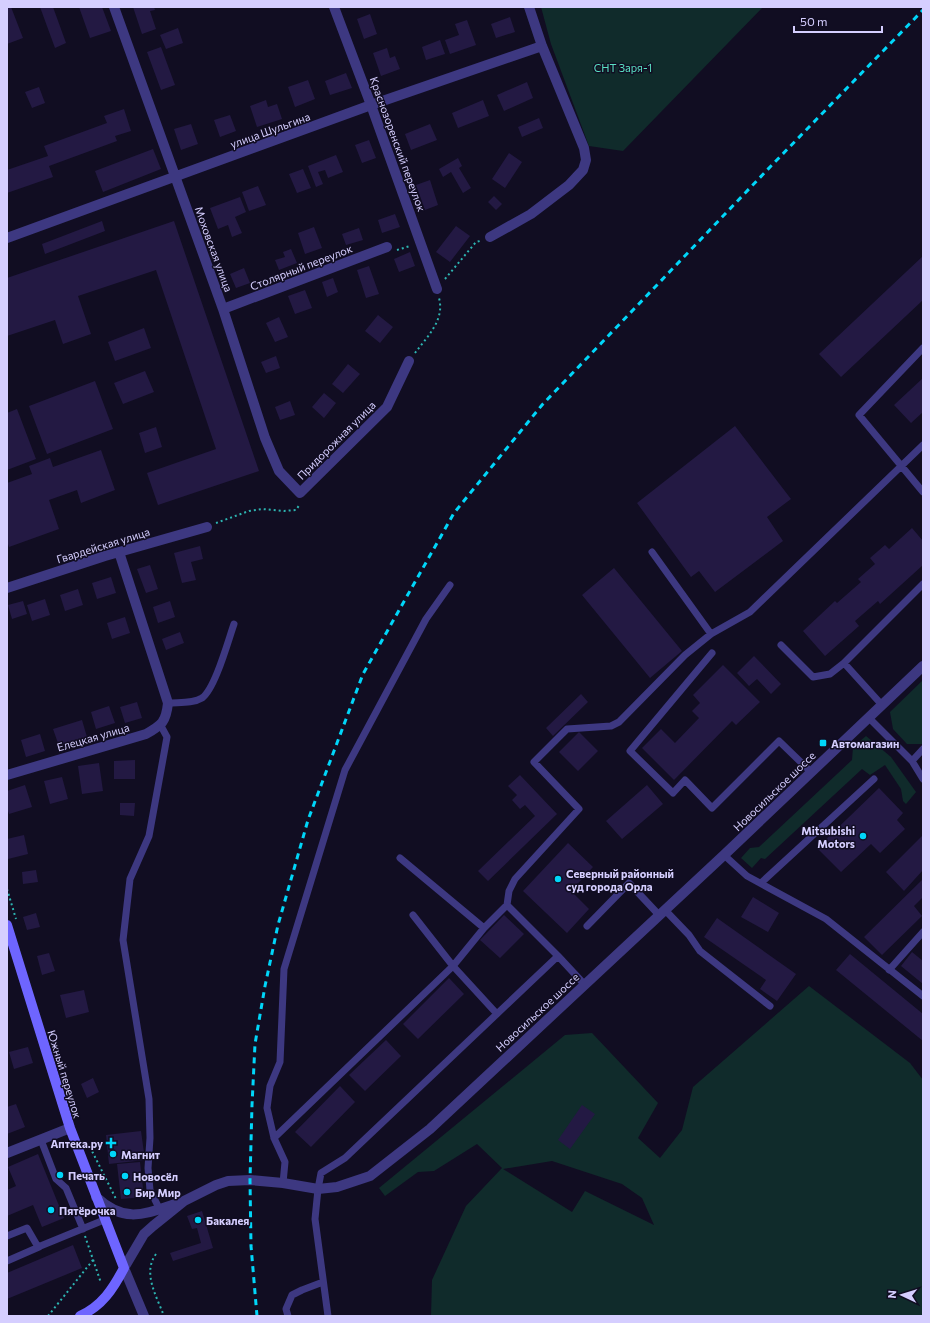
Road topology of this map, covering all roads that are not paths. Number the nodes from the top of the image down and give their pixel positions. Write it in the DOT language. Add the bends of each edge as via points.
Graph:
graph roads {
  1 [pos="114,7"];
  2 [pos="334,7"];
  3 [pos="529,7"];
  4 [pos="542,46"];
  5 [pos="371,105"];
  6 [pos="174,177"];
  7 [pos="490,237"];
  8 [pos="7,238"];
  9 [pos="386,247"];
  10 [pos="437,289"];
  11 [pos="223,309"];
  12 [pos="923,348"];
  13 [pos="409,361"];
  14 [pos="923,445"];
  15 [pos="901,465"];
  16 [pos="923,492"];
  17 [pos="300,493"];
  18 [pos="207,527"];
  19 [pos="119,552"];
  20 [pos="652,552"];
  21 [pos="923,584"];
  22 [pos="450,586"];
  23 [pos="7,588"];
  24 [pos="234,624"];
  25 [pos="711,634"];
  26 [pos="781,645"];
  27 [pos="712,653"];
  28 [pos="844,663"];
  29 [pos="923,666"];
  30 [pos="168,703"];
  31 [pos="882,705"];
  32 [pos="869,718"];
  33 [pos="161,726"];
  34 [pos="923,749"];
  35 [pos="912,761"];
  36 [pos="811,772"];
  37 [pos="7,775"];
  38 [pos="874,779"];
  39 [pos="923,779"];
  40 [pos="724,855"];
  41 [pos="400,858"];
  42 [pos="761,883"];
  43 [pos="507,905"];
  44 [pos="662,913"];
  45 [pos="413,915"];
  46 [pos="7,925"];
  47 [pos="587,926"];
  48 [pos="484,928"];
  49 [pos="923,932"];
  50 [pos="10,949"];
  51 [pos="558,956"];
  52 [pos="454,966"];
  53 [pos="889,970"];
  54 [pos="584,984"];
  55 [pos="923,996"];
  56 [pos="770,1006"];
  57 [pos="497,1014"];
  58 [pos="70,1128"];
  59 [pos="274,1138"];
  60 [pos="40,1140"];
  61 [pos="7,1153"];
  62 [pos="283,1183"];
  63 [pos="318,1189"];
  64 [pos="96,1197"];
  65 [pos="184,1201"];
  66 [pos="160,1210"];
  67 [pos="104,1220"];
  68 [pos="83,1229"];
  69 [pos="7,1236"];
  70 [pos="39,1247"];
  71 [pos="7,1261"];
  72 [pos="124,1268"];
  73 [pos="323,1282"];
  74 [pos="80,1316"];
  75 [pos="144,1316"];
  76 [pos="288,1316"];
  77 [pos="328,1316"];
  1 -- 6 [label="street, Моховская улица"];
  2 -- 5 [label="street, Краснозоренский переулок"];
  3 -- 4 [label="street"];
  4 -- 5 [label="street, улица Шульгина"];
  4 -- 7 [label="street" via="584,148 586,160 583,170 569,185 531,214"];
  5 -- 6 [label="street, улица Шульгина"];
  5 -- 10 [label="street, Краснозоренский переулок"];
  6 -- 8 [label="street, улица Шульгина"];
  6 -- 11 [label="street, Моховская улица"];
  9 -- 11 [label="street, Столярный переулок"];
  11 -- 17 [label="street, Моховская улица" via="265,438 279,470"];
  12 -- 15 [label="lane" via="859,415"];
  13 -- 17 [label="street, Придорожная улица" via="387,407"];
  14 -- 15 [label="lane"];
  15 -- 16 [label="lane"];
  15 -- 25 [label="lane" via="750,612"];
  18 -- 19 [label="street, Гвардейская улица"];
  19 -- 23 [label="street, Гвардейская улица"];
  19 -- 30 [label="street"];
  20 -- 25 [label="lane"];
  21 -- 28 [label="lane"];
  22 -- 59 [label="lane" via="426,620 345,770 284,969 280,1062 270,1086 267,1108"];
  24 -- 30 [label="lane" via="213,684 203,697 194,702"];
  25 -- 43 [label="lane" via="685,654 619,722 611,726 567,729 534,762 579,809 515,879 509,891"];
  26 -- 28 [label="lane" via="813,677 830,674"];
  27 -- 36 [label="lane" via="630,751 672,793 685,780 712,808 779,740"];
  28 -- 31 [label="lane"];
  29 -- 31 [label="street, Новосильское шоссе"];
  30 -- 33 [label="street" via="167,714"];
  31 -- 32 [label="street, Новосильское шоссе"];
  32 -- 35 [label="lane"];
  32 -- 36 [label="street, Новосильское шоссе"];
  33 -- 37 [label="street, Елецкая улица" via="146,734"];
  33 -- 66 [label="lane" via="167,737 148,836 130,879 123,940 149,1099 150,1190"];
  34 -- 35 [label="lane"];
  35 -- 39 [label="lane"];
  36 -- 40 [label="street, Новосильское шоссе"];
  38 -- 42 [label="lane"];
  40 -- 42 [label="lane" via="747,876"];
  40 -- 44 [label="street, Новосильское шоссе"];
  41 -- 48 [label="lane"];
  42 -- 53 [label="lane" via="826,918"];
  43 -- 48 [label="lane"];
  43 -- 51 [label="lane"];
  44 -- 47 [label="lane" via="629,883"];
  44 -- 54 [label="street, Новосильское шоссе"];
  44 -- 56 [label="lane" via="689,935 700,951"];
  45 -- 52 [label="lane"];
  46 -- 50 [label="main road, Южный переулок"];
  48 -- 52 [label="lane"];
  49 -- 53 [label="lane"];
  50 -- 58 [label="main road, Южный переулок"];
  51 -- 54 [label="lane"];
  51 -- 57 [label="lane"];
  52 -- 57 [label="lane"];
  52 -- 59 [label="lane"];
  53 -- 55 [label="lane"];
  54 -- 63 [label="street, Новосильское шоссе" via="430,1129 370,1176 337,1187"];
  57 -- 63 [label="lane" via="345,1158 321,1173"];
  58 -- 60 [label="street"];
  58 -- 64 [label="main road, Южный переулок"];
  59 -- 62 [label="lane" via="286,1162"];
  60 -- 61 [label="street"];
  60 -- 68 [label="lane" via="56,1179 66,1188"];
  62 -- 63 [label="street, Новосильское шоссе"];
  62 -- 65 [label="street, Новосильское шоссе" via="228,1181"];
  63 -- 73 [label="lane" via="315,1219"];
  64 -- 66 [label="street" via="123,1214 136,1215"];
  64 -- 67 [label="main road, Южный переулок"];
  65 -- 66 [label="street"];
  65 -- 72 [label="street, Новосильское шоссе" via="144,1234"];
  67 -- 68 [label="lane"];
  67 -- 72 [label="main road, Южный переулок"];
  68 -- 70 [label="lane"];
  69 -- 70 [label="lane" via="27,1228"];
  70 -- 71 [label="lane"];
  72 -- 74 [label="main road" via="106,1298 97,1307"];
  72 -- 75 [label="street, Южный переулок"];
  73 -- 76 [label="lane" via="292,1295 286,1309"];
  73 -- 77 [label="lane"];
}
